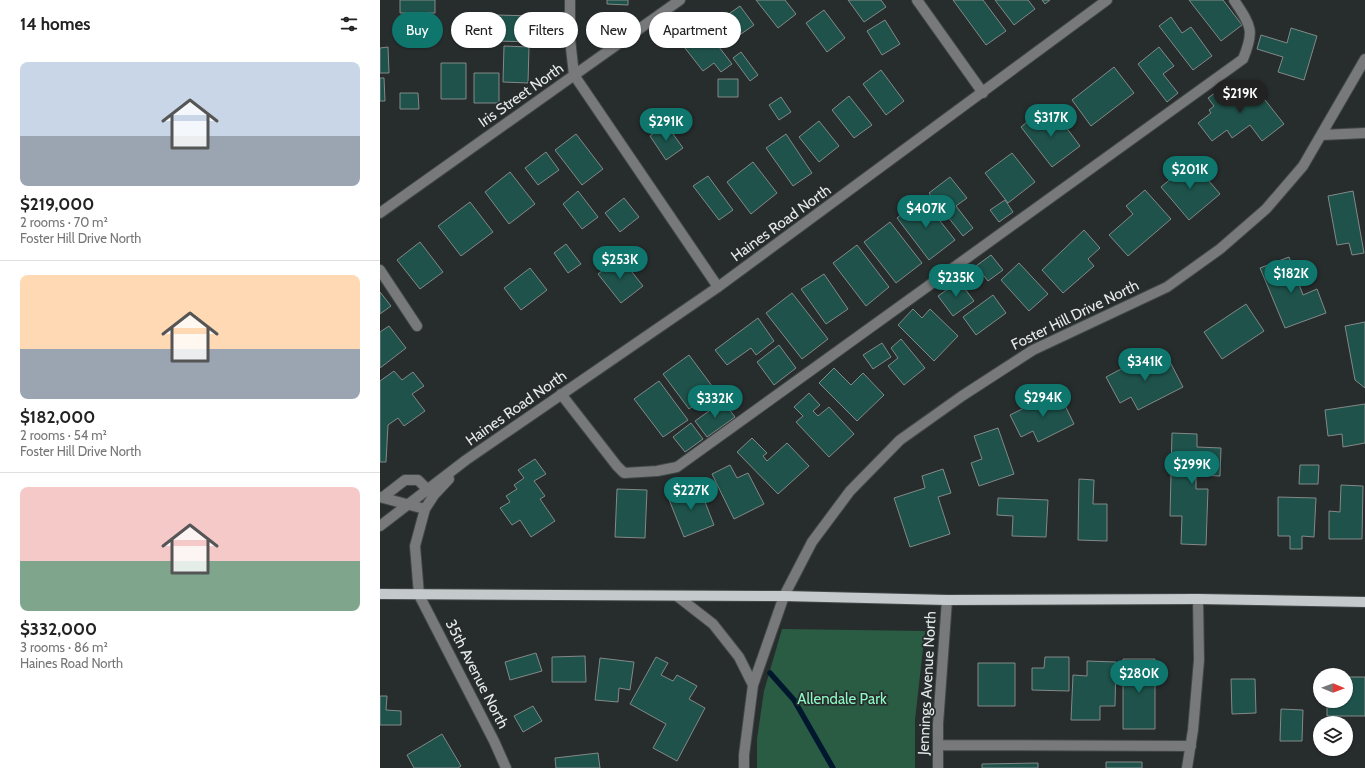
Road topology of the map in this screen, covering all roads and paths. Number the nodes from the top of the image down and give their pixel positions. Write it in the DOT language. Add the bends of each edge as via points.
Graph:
graph roads {
  1 [pos="570,0"];
  2 [pos="680,0"];
  3 [pos="917,0"];
  4 [pos="1107,0"];
  5 [pos="1234,0"];
  6 [pos="1365,60"];
  7 [pos="574,75"];
  8 [pos="983,93"];
  9 [pos="1365,133"];
  10 [pos="1322,135"];
  11 [pos="380,213"];
  12 [pos="380,270"];
  13 [pos="718,287"];
  14 [pos="417,326"];
  15 [pos="561,394"];
  16 [pos="466,460"];
  17 [pos="427,489"];
  18 [pos="382,497"];
  19 [pos="407,506"];
  20 [pos="425,509"];
  21 [pos="380,526"];
  22 [pos="380,594"];
  23 [pos="418,595"];
  24 [pos="677,596"];
  25 [pos="784,596"];
  26 [pos="1198,599"];
  27 [pos="947,600"];
  28 [pos="1365,602"];
  29 [pos="753,685"];
  30 [pos="938,745"];
  31 [pos="1191,746"];
  32 [pos="506,768"];
  33 [pos="744,768"];
  34 [pos="938,768"];
  35 [pos="1187,768"];
  1 -- 7 [label="street" via="570,39"];
  2 -- 7 [label="street, Iris Street North"];
  3 -- 8 [label="street"];
  4 -- 8 [label="street, Haines Road North"];
  5 -- 15 [label="street" via="1247,20 1251,40 1243,60 677,468 624,473"];
  6 -- 10 [label="street, Foster Hill Drive North"];
  7 -- 11 [label="street, Iris Street North"];
  7 -- 13 [label="street"];
  8 -- 13 [label="street, Haines Road North"];
  9 -- 10 [label="street"];
  10 -- 25 [label="street, Foster Hill Drive North" via="1303,166 1275,198 1220,249 1167,287 1033,350 900,440 850,491 812,542"];
  12 -- 14 [label="street"];
  13 -- 15 [label="street, Haines Road North"];
  15 -- 16 [label="street, Haines Road North"];
  16 -- 17 [label="street, Haines Road North"];
  16 -- 20 [label="street, Haines Road North"];
  17 -- 18 [label="street" via="418,480 405,480"];
  17 -- 19 [label="street, Haines Road North"];
  18 -- 19 [label="street"];
  19 -- 20 [label="street"];
  19 -- 21 [label="street, Haines Road North"];
  20 -- 23 [label="street, Haines Road North" via="415,546"];
  22 -- 23 [label="main road"];
  23 -- 24 [label="main road"];
  23 -- 32 [label="street, 35th Avenue North"];
  24 -- 25 [label="main road"];
  24 -- 29 [label="street" via="713,624 739,657"];
  25 -- 27 [label="main road"];
  25 -- 29 [label="street, Foster Hill Drive North"];
  26 -- 27 [label="main road"];
  26 -- 28 [label="main road"];
  26 -- 31 [label="street" via="1199,660"];
  27 -- 30 [label="street, Jennings Avenue North"];
  29 -- 33 [label="street, Foster Hill Drive North"];
  30 -- 31 [label="street"];
  30 -- 34 [label="street, Jennings Avenue North"];
  31 -- 35 [label="street"];
}
